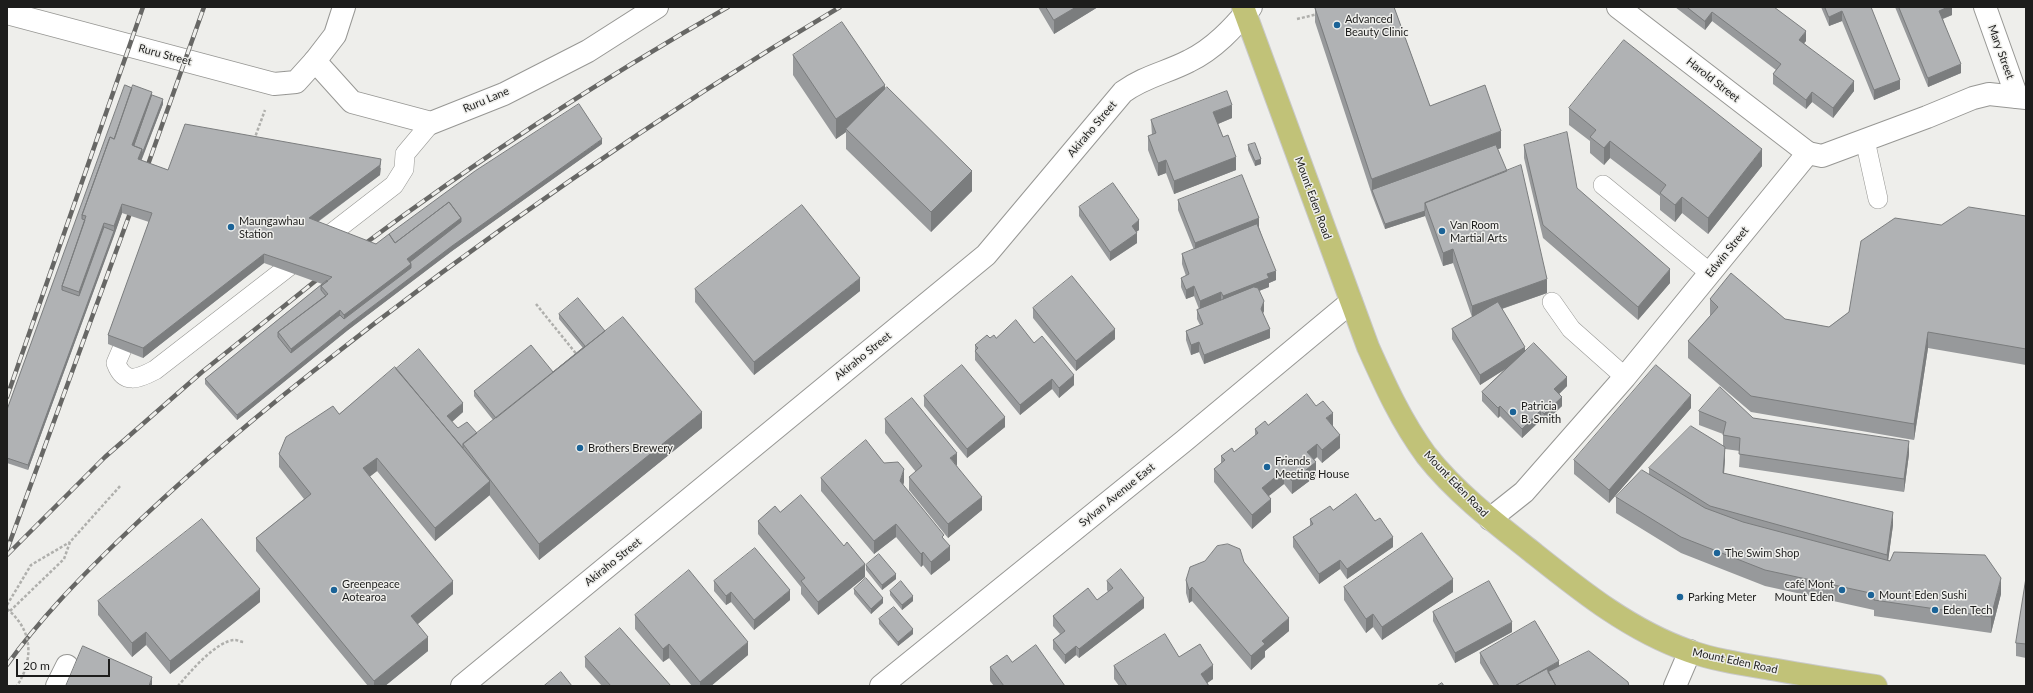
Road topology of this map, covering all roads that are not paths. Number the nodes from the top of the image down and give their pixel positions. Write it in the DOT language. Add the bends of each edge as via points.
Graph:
graph roads {
  1 [pos="344,7"];
  2 [pos="657,7"];
  3 [pos="1618,7"];
  4 [pos="1984,7"];
  5 [pos="1246,9"];
  6 [pos="7,13"];
  7 [pos="315,61"];
  8 [pos="2021,97"];
  9 [pos="431,123"];
  10 [pos="1864,140"];
  11 [pos="1808,153"];
  12 [pos="1603,186"];
  13 [pos="1878,198"];
  14 [pos="1710,273"];
  15 [pos="1351,302"];
  16 [pos="1552,302"];
  17 [pos="122,349"];
  18 [pos="1625,377"];
  19 [pos="1490,519"];
  20 [pos="1690,652"];
  21 [pos="67,666"];
  22 [pos="57,686"];
  23 [pos="462,686"];
  24 [pos="881,686"];
  25 [pos="1674,686"];
  26 [pos="1876,686"];
  1 -- 7 [label="street, Ruru Street" via="335,35"];
  2 -- 9 [label="street, Ruru Lane" via="581,54 504,94"];
  3 -- 11 [label="street, Harold Street"];
  4 -- 8 [label="street, Mary Street"];
  5 -- 15 [label="main road, Mount Eden Road"];
  5 -- 23 [label="street, Akiraho Street" via="1222,39 1204,52 1190,61 1143,79 1123,92 986,254"];
  6 -- 7 [label="street, Ruru Street" via="274,84 296,82"];
  7 -- 9 [label="street" via="352,102"];
  8 -- 10 [label="street" via="1989,94 1973,98"];
  9 -- 17 [label="lane" via="404,154 404,169 394,185 155,370 140,379 124,375 116,363"];
  10 -- 11 [label="street" via="1822,156"];
  10 -- 13 [label="lane"];
  11 -- 14 [label="street, Edwin Street"];
  12 -- 14 [label="lane"];
  14 -- 18 [label="street, Edwin Street"];
  15 -- 19 [label="main road, Mount Eden Road" via="1389,396 1405,424 1427,455"];
  15 -- 24 [label="street, Sylvan Avenue East"];
  16 -- 18 [label="lane" via="1571,329"];
  18 -- 19 [label="street, Edwin Street" via="1524,492"];
  19 -- 20 [label="main road, Mount Eden Road" via="1570,582 1620,617 1651,636"];
  20 -- 25 [label="street"];
  20 -- 26 [label="main road, Mount Eden Road" via="1764,668"];
  21 -- 22 [label="street"];
}
